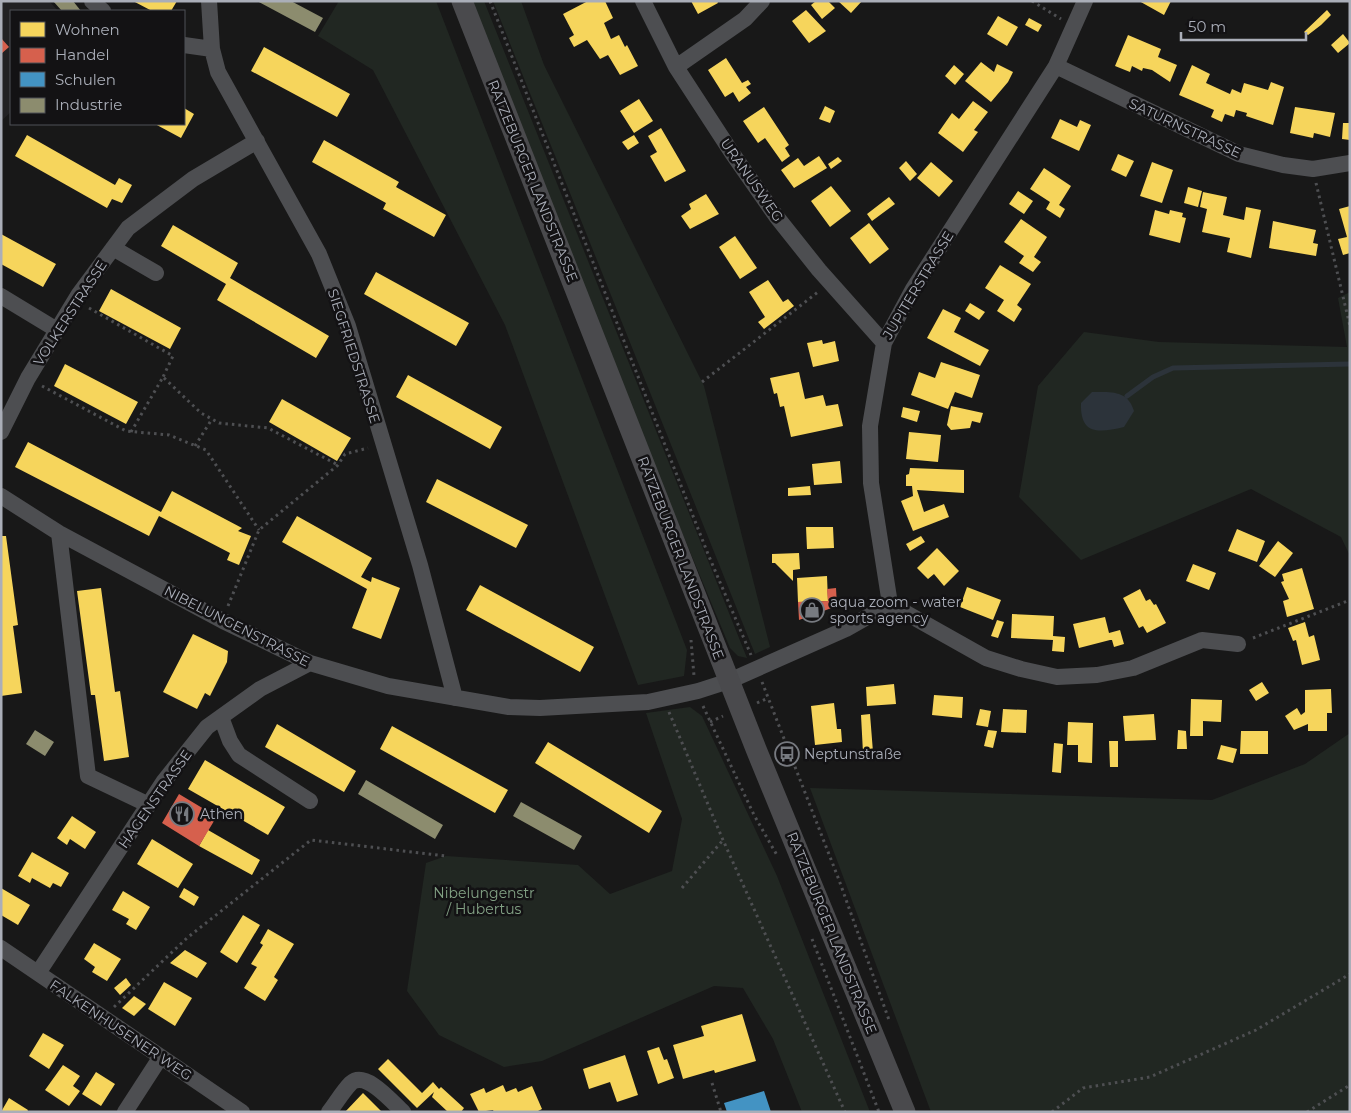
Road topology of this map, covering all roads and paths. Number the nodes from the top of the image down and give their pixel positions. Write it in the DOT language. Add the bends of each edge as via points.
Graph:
graph roads {
  1 [pos="92,1"];
  2 [pos="209,1"];
  3 [pos="462,1"];
  4 [pos="490,1"];
  5 [pos="643,1"];
  6 [pos="762,1"];
  7 [pos="1032,1"];
  8 [pos="1086,1"];
  9 [pos="102,10"];
  10 [pos="1074,27"];
  11 [pos="185,44"];
  12 [pos="212,50"];
  13 [pos="1056,66"];
  14 [pos="676,67"];
  15 [pos="257,141"];
  16 [pos="1350,162"];
  17 [pos="1313,169"];
  18 [pos="113,248"];
  19 [pos="156,273"];
  20 [pos="830,282"];
  21 [pos="1,296"];
  22 [pos="76,300"];
  23 [pos="1350,326"];
  24 [pos="58,330"];
  25 [pos="884,343"];
  26 [pos="164,377"];
  27 [pos="28,378"];
  28 [pos="702,382"];
  29 [pos="212,419"];
  30 [pos="1,432"];
  31 [pos="131,432"];
  32 [pos="383,444"];
  33 [pos="195,446"];
  34 [pos="338,465"];
  35 [pos="1,496"];
  36 [pos="259,530"];
  37 [pos="60,533"];
  38 [pos="1350,600"];
  39 [pos="890,604"];
  40 [pos="222,621"];
  41 [pos="1238,644"];
  42 [pos="310,663"];
  43 [pos="757,669"];
  44 [pos="729,681"];
  45 [pos="454,698"];
  46 [pos="664,700"];
  47 [pos="221,718"];
  48 [pos="310,802"];
  49 [pos="148,805"];
  50 [pos="723,840"];
  51 [pos="446,856"];
  52 [pos="682,888"];
  53 [pos="1,948"];
  54 [pos="38,973"];
  55 [pos="1350,974"];
  56 [pos="102,1017"];
  57 [pos="891,1027"];
  58 [pos="160,1058"];
  59 [pos="712,1083"];
  60 [pos="1350,1085"];
  61 [pos="125,1112"];
  62 [pos="242,1112"];
  63 [pos="329,1112"];
  64 [pos="403,1112"];
  65 [pos="721,1112"];
  66 [pos="845,1112"];
  67 [pos="905,1112"];
  68 [pos="1052,1112"];
  69 [pos="1307,1112"];
  1 -- 9 [label="street"];
  2 -- 12 [label="street, SIEGFRIEDSTRASSE"];
  3 -- 44 [label="main road, RATZEBURGER LANDSTRASSE"];
  4 -- 43 [label="path"];
  5 -- 14 [label="street, URANUSWEG"];
  6 -- 14 [label="street" via="745,19"];
  7 -- 10 [label="path"];
  8 -- 10 [label="street, JUPITERSTRASSE"];
  10 -- 13 [label="street, JUPITERSTRASSE"];
  11 -- 12 [label="street"];
  12 -- 15 [label="street, SIEGFRIEDSTRASSE" via="218,72"];
  13 -- 17 [label="street, SATURNSTRASSE" via="1239,154"];
  13 -- 25 [label="street, JUPITERSTRASSE" via="913,289"];
  14 -- 20 [label="street, URANUSWEG" via="776,216"];
  15 -- 18 [label="street, VOLKERSTRASSE" via="193,179 128,228"];
  15 -- 32 [label="street, SIEGFRIEDSTRASSE" via="319,254 348,326"];
  16 -- 17 [label="street, SATURNSTRASSE"];
  17 -- 23 [label="path"];
  18 -- 19 [label="street"];
  18 -- 22 [label="street, VOLKERSTRASSE"];
  20 -- 25 [label="street, URANUSWEG"];
  20 -- 28 [label="path"];
  21 -- 24 [label="street"];
  22 -- 24 [label="street, VOLKERSTRASSE"];
  22 -- 26 [label="path" via="173,356"];
  24 -- 27 [label="street, VOLKERSTRASSE"];
  25 -- 39 [label="street, JUPITERSTRASSE" via="870,426 871,483"];
  26 -- 29 [label="path" via="201,413"];
  26 -- 31 [label="path"];
  27 -- 30 [label="street, VOLKERSTRASSE"];
  27 -- 31 [label="path"];
  29 -- 33 [label="path"];
  29 -- 34 [label="path" via="218,423 268,428"];
  31 -- 33 [label="path" via="169,435"];
  32 -- 34 [label="path" via="345,454"];
  32 -- 45 [label="street, SIEGFRIEDSTRASSE" via="420,566"];
  33 -- 36 [label="path" via="206,450"];
  34 -- 36 [label="path"];
  35 -- 37 [label="street, NIBELUNGENSTRASSE"];
  36 -- 40 [label="path"];
  37 -- 40 [label="street, NIBELUNGENSTRASSE"];
  37 -- 49 [label="street" via="88,776"];
  38 -- 41 [label="path"];
  39 -- 41 [label="street" via="986,658 1021,670 1057,677 1097,675 1133,668 1202,640"];
  39 -- 43 [label="street" via="846,629"];
  40 -- 42 [label="street, NIBELUNGENSTRASSE"];
  42 -- 45 [label="street, NIBELUNGENSTRASSE" via="388,686"];
  42 -- 47 [label="street, HAGENSTRASSE" via="260,689"];
  43 -- 44 [label="street"];
  43 -- 57 [label="path" via="865,949"];
  44 -- 46 [label="street, NIBELUNGENSTRASSE"];
  44 -- 67 [label="main road, RATZEBURGER LANDSTRASSE"];
  45 -- 46 [label="street, NIBELUNGENSTRASSE" via="509,707 540,708"];
  46 -- 50 [label="path"];
  47 -- 48 [label="street" via="238,754"];
  47 -- 49 [label="street, HAGENSTRASSE" via="207,728"];
  49 -- 54 [label="street, HAGENSTRASSE"];
  50 -- 52 [label="path"];
  50 -- 66 [label="path"];
  51 -- 56 [label="path" via="311,840 187,938"];
  53 -- 54 [label="street, FALKENHUSENER WEG"];
  54 -- 56 [label="street, FALKENHUSENER WEG"];
  55 -- 68 [label="path" via="1256,1030 1150,1077 1083,1088"];
  56 -- 58 [label="street, FALKENHUSENER WEG"];
  58 -- 61 [label="street"];
  58 -- 62 [label="street, FALKENHUSENER WEG"];
  59 -- 65 [label="path"];
  60 -- 69 [label="path"];
  63 -- 64 [label="street" via="358,1079 369,1081"];
}
